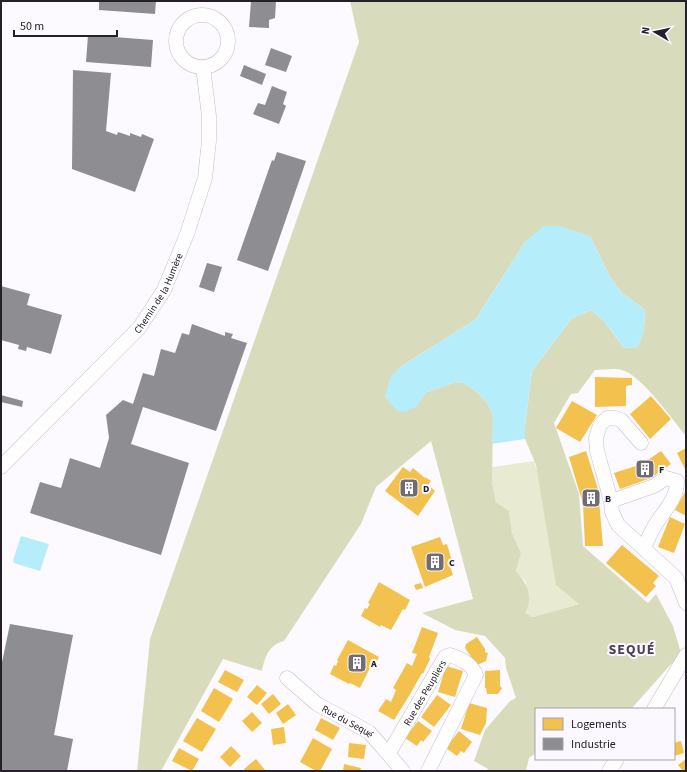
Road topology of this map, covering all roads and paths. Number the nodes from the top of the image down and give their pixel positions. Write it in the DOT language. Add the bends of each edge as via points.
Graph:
graph roads {
  1 [pos="203,67"];
  2 [pos="641,444"];
  3 [pos="1,467"];
  4 [pos="611,501"];
  5 [pos="644,548"];
  6 [pos="686,603"];
  7 [pos="686,655"];
  8 [pos="287,678"];
  9 [pos="655,708"];
  10 [pos="389,753"];
  11 [pos="616,760"];
  12 [pos="403,771"];
  13 [pos="428,771"];
  14 [pos="609,771"];
  1 -- 3 [label="street, Chemin de la Humère" via="209,141 205,178 179,256 161,295 139,328"];
  2 -- 4 [label="street" via="621,420 607,418 600,425 596,438 597,451"];
  4 -- 5 [label="street" via="614,520"];
  4 -- 5 [label="street" via="654,486 666,478 677,480 672,500 652,529"];
  5 -- 6 [label="street" via="676,578"];
  7 -- 9 [label="street"];
  8 -- 10 [label="street, Rue du Sequé" via="317,704 369,732"];
  10 -- 12 [label="street, Rue du Sequé"];
  10 -- 13 [label="street, Rue des Peupliers" via="445,657 450,655 466,661 473,667 476,675"];
  11 -- 14 [label="street"];
}
